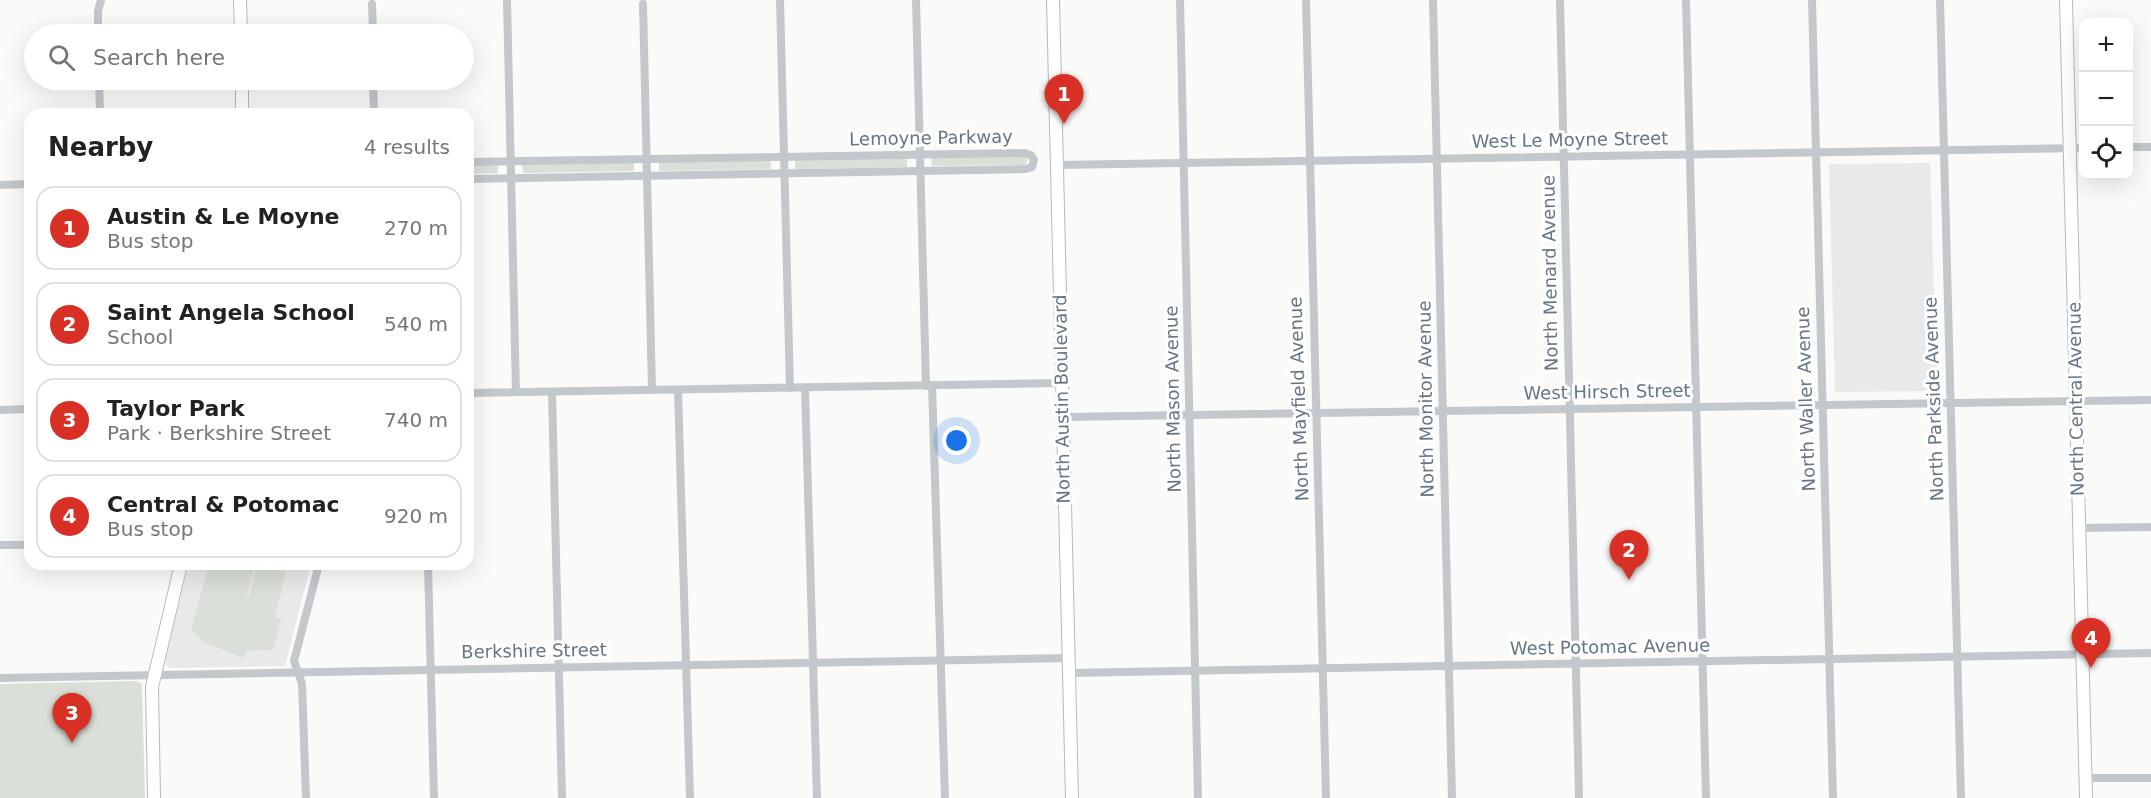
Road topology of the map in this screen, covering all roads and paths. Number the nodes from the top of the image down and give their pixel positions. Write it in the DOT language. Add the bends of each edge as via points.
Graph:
graph roads {
  1 [pos="101,0"];
  2 [pos="240,0"];
  3 [pos="507,0"];
  4 [pos="780,0"];
  5 [pos="916,0"];
  6 [pos="1053,0"];
  7 [pos="1180,0"];
  8 [pos="1306,0"];
  9 [pos="1432,0"];
  10 [pos="1560,0"];
  11 [pos="1686,0"];
  12 [pos="1812,0"];
  13 [pos="1940,0"];
  14 [pos="2066,0"];
  15 [pos="372,4"];
  16 [pos="643,4"];
  17 [pos="98,24"];
  18 [pos="241,24"];
  19 [pos="373,24"];
  20 [pos="99,90"];
  21 [pos="242,90"];
  22 [pos="374,90"];
  23 [pos="100,108"];
  24 [pos="242,108"];
  25 [pos="374,108"];
  26 [pos="2133,147"];
  27 [pos="2151,147"];
  28 [pos="2069,148"];
  29 [pos="2079,148"];
  30 [pos="1944,150"];
  31 [pos="1816,152"];
  32 [pos="1690,154"];
  33 [pos="920,155"];
  34 [pos="784,156"];
  35 [pos="1564,157"];
  36 [pos="646,159"];
  37 [pos="1436,159"];
  38 [pos="511,161"];
  39 [pos="1309,161"];
  40 [pos="474,162"];
  41 [pos="1184,163"];
  42 [pos="1057,165"];
  43 [pos="920,171"];
  44 [pos="784,174"];
  45 [pos="647,176"];
  46 [pos="511,178"];
  47 [pos="474,179"];
  48 [pos="24,184"];
  49 [pos="0,185"];
  50 [pos="1062,383"];
  51 [pos="929,386"];
  52 [pos="790,388"];
  53 [pos="805,388"];
  54 [pos="652,390"];
  55 [pos="678,390"];
  56 [pos="516,392"];
  57 [pos="552,392"];
  58 [pos="474,393"];
  59 [pos="2151,400"];
  60 [pos="2076,401"];
  61 [pos="1950,403"];
  62 [pos="1822,405"];
  63 [pos="1696,407"];
  64 [pos="24,409"];
  65 [pos="1570,409"];
  66 [pos="0,410"];
  67 [pos="1442,411"];
  68 [pos="1316,413"];
  69 [pos="1190,415"];
  70 [pos="1063,417"];
  71 [pos="2151,527"];
  72 [pos="2079,528"];
  73 [pos="0,545"];
  74 [pos="24,545"];
  75 [pos="180,570"];
  76 [pos="317,570"];
  77 [pos="428,570"];
  78 [pos="2151,653"];
  79 [pos="2083,655"];
  80 [pos="1957,657"];
  81 [pos="1069,658"];
  82 [pos="1829,659"];
  83 [pos="941,661"];
  84 [pos="1703,662"];
  85 [pos="813,663"];
  86 [pos="1576,664"];
  87 [pos="686,665"];
  88 [pos="1449,666"];
  89 [pos="558,668"];
  90 [pos="1323,668"];
  91 [pos="431,670"];
  92 [pos="1195,671"];
  93 [pos="298,672"];
  94 [pos="1069,673"];
  95 [pos="154,675"];
  96 [pos="0,678"];
  97 [pos="2086,778"];
  98 [pos="2151,778"];
  99 [pos="154,798"];
  100 [pos="306,798"];
  101 [pos="434,798"];
  102 [pos="562,798"];
  103 [pos="690,798"];
  104 [pos="817,798"];
  105 [pos="945,798"];
  106 [pos="1072,798"];
  107 [pos="1198,798"];
  108 [pos="1326,798"];
  109 [pos="1452,798"];
  110 [pos="1580,798"];
  111 [pos="1706,798"];
  112 [pos="1833,798"];
  113 [pos="1961,798"];
  114 [pos="2086,798"];
  1 -- 17 [label="street"];
  2 -- 18 [label="street"];
  3 -- 38 [label="street"];
  4 -- 34 [label="street"];
  5 -- 33 [label="street"];
  6 -- 42 [label="street, North Austin Boulevard"];
  7 -- 41 [label="street, North Mason Avenue"];
  8 -- 39 [label="street, North Mayfield Avenue"];
  9 -- 37 [label="street, North Monitor Avenue"];
  10 -- 35 [label="street, North Menard Avenue"];
  11 -- 32 [label="street"];
  12 -- 31 [label="street, North Waller Avenue"];
  13 -- 30 [label="street, North Parkside Avenue"];
  14 -- 28 [label="street, North Central Avenue"];
  15 -- 19 [label="street"];
  16 -- 36 [label="street"];
  20 -- 23 [label="street"];
  21 -- 24 [label="street"];
  22 -- 25 [label="street"];
  26 -- 27 [label="street"];
  28 -- 29 [label="street, West Le Moyne Street"];
  28 -- 30 [label="street, West Le Moyne Street"];
  28 -- 60 [label="street, North Central Avenue"];
  30 -- 31 [label="street, West Le Moyne Street"];
  30 -- 61 [label="street, North Parkside Avenue"];
  31 -- 32 [label="street, West Le Moyne Street"];
  31 -- 62 [label="street, North Waller Avenue"];
  32 -- 35 [label="street, West Le Moyne Street"];
  32 -- 63 [label="street"];
  33 -- 34 [label="street, Lemoyne Parkway"];
  33 -- 43 [label="street"];
  33 -- 43 [label="street, Lemoyne Parkway" via="1025,153 1034,160 1026,169"];
  34 -- 36 [label="street, Lemoyne Parkway"];
  34 -- 44 [label="street"];
  35 -- 37 [label="street, West Le Moyne Street"];
  35 -- 65 [label="street, North Menard Avenue"];
  36 -- 38 [label="street, Lemoyne Parkway"];
  36 -- 45 [label="street"];
  37 -- 39 [label="street, West Le Moyne Street"];
  37 -- 67 [label="street, North Monitor Avenue"];
  38 -- 40 [label="street, Lemoyne Parkway"];
  38 -- 46 [label="street"];
  39 -- 41 [label="street, West Le Moyne Street"];
  39 -- 68 [label="street, North Mayfield Avenue"];
  41 -- 42 [label="street, West Le Moyne Street"];
  41 -- 69 [label="street, North Mason Avenue"];
  42 -- 50 [label="street, North Austin Boulevard"];
  43 -- 44 [label="street, Lemoyne Parkway"];
  43 -- 51 [label="street"];
  44 -- 45 [label="street, Lemoyne Parkway"];
  44 -- 52 [label="street"];
  45 -- 46 [label="street, Lemoyne Parkway"];
  45 -- 54 [label="street"];
  46 -- 47 [label="street, Lemoyne Parkway"];
  46 -- 56 [label="street"];
  48 -- 49 [label="street"];
  50 -- 51 [label="street"];
  50 -- 70 [label="street, North Austin Boulevard"];
  51 -- 53 [label="street"];
  51 -- 83 [label="street"];
  52 -- 53 [label="street"];
  52 -- 55 [label="street"];
  53 -- 85 [label="street"];
  54 -- 55 [label="street"];
  54 -- 57 [label="street"];
  55 -- 87 [label="street"];
  56 -- 57 [label="street"];
  56 -- 58 [label="street"];
  57 -- 89 [label="street"];
  59 -- 60 [label="street, West Hirsch Street"];
  60 -- 61 [label="street, West Hirsch Street"];
  60 -- 72 [label="street, North Central Avenue"];
  61 -- 62 [label="street, West Hirsch Street"];
  61 -- 80 [label="street, North Parkside Avenue"];
  62 -- 63 [label="street, West Hirsch Street"];
  62 -- 82 [label="street, North Waller Avenue"];
  63 -- 65 [label="street, West Hirsch Street"];
  63 -- 84 [label="street"];
  64 -- 66 [label="street"];
  65 -- 67 [label="street, West Hirsch Street"];
  65 -- 86 [label="street, North Menard Avenue"];
  67 -- 68 [label="street, West Hirsch Street"];
  67 -- 88 [label="street, North Monitor Avenue"];
  68 -- 69 [label="street, West Hirsch Street"];
  68 -- 90 [label="street, North Mayfield Avenue"];
  69 -- 70 [label="street, West Hirsch Street"];
  69 -- 92 [label="street, North Mason Avenue"];
  70 -- 81 [label="street, North Austin Boulevard"];
  71 -- 72 [label="street"];
  72 -- 79 [label="street, North Central Avenue"];
  73 -- 74 [label="street"];
  75 -- 95 [label="street"];
  76 -- 93 [label="street" via="294,662"];
  77 -- 91 [label="street"];
  78 -- 79 [label="street, West Potomac Avenue"];
  79 -- 80 [label="street, West Potomac Avenue"];
  79 -- 97 [label="street, North Central Avenue"];
  80 -- 82 [label="street, West Potomac Avenue"];
  80 -- 113 [label="street, North Parkside Avenue"];
  81 -- 83 [label="street, Berkshire Street"];
  81 -- 94 [label="street, North Austin Boulevard"];
  82 -- 84 [label="street, West Potomac Avenue"];
  82 -- 112 [label="street, North Waller Avenue"];
  83 -- 85 [label="street, Berkshire Street"];
  83 -- 105 [label="street"];
  84 -- 86 [label="street, West Potomac Avenue"];
  84 -- 111 [label="street"];
  85 -- 87 [label="street, Berkshire Street"];
  85 -- 104 [label="street"];
  86 -- 88 [label="street, West Potomac Avenue"];
  86 -- 110 [label="street, North Menard Avenue"];
  87 -- 89 [label="street, Berkshire Street"];
  87 -- 103 [label="street"];
  88 -- 90 [label="street, West Potomac Avenue"];
  88 -- 109 [label="street, North Monitor Avenue"];
  89 -- 91 [label="street, Berkshire Street"];
  89 -- 102 [label="street"];
  90 -- 92 [label="street, West Potomac Avenue"];
  90 -- 108 [label="street, North Mayfield Avenue"];
  91 -- 93 [label="street, Berkshire Street"];
  91 -- 101 [label="street"];
  92 -- 94 [label="street, West Potomac Avenue"];
  92 -- 107 [label="street, North Mason Avenue"];
  93 -- 95 [label="street, Berkshire Street"];
  93 -- 100 [label="street" via="303,684"];
  94 -- 106 [label="street, North Austin Boulevard"];
  95 -- 96 [label="street, Berkshire Street"];
  95 -- 99 [label="street"];
  97 -- 98 [label="street"];
  97 -- 114 [label="street, North Central Avenue"];
}
